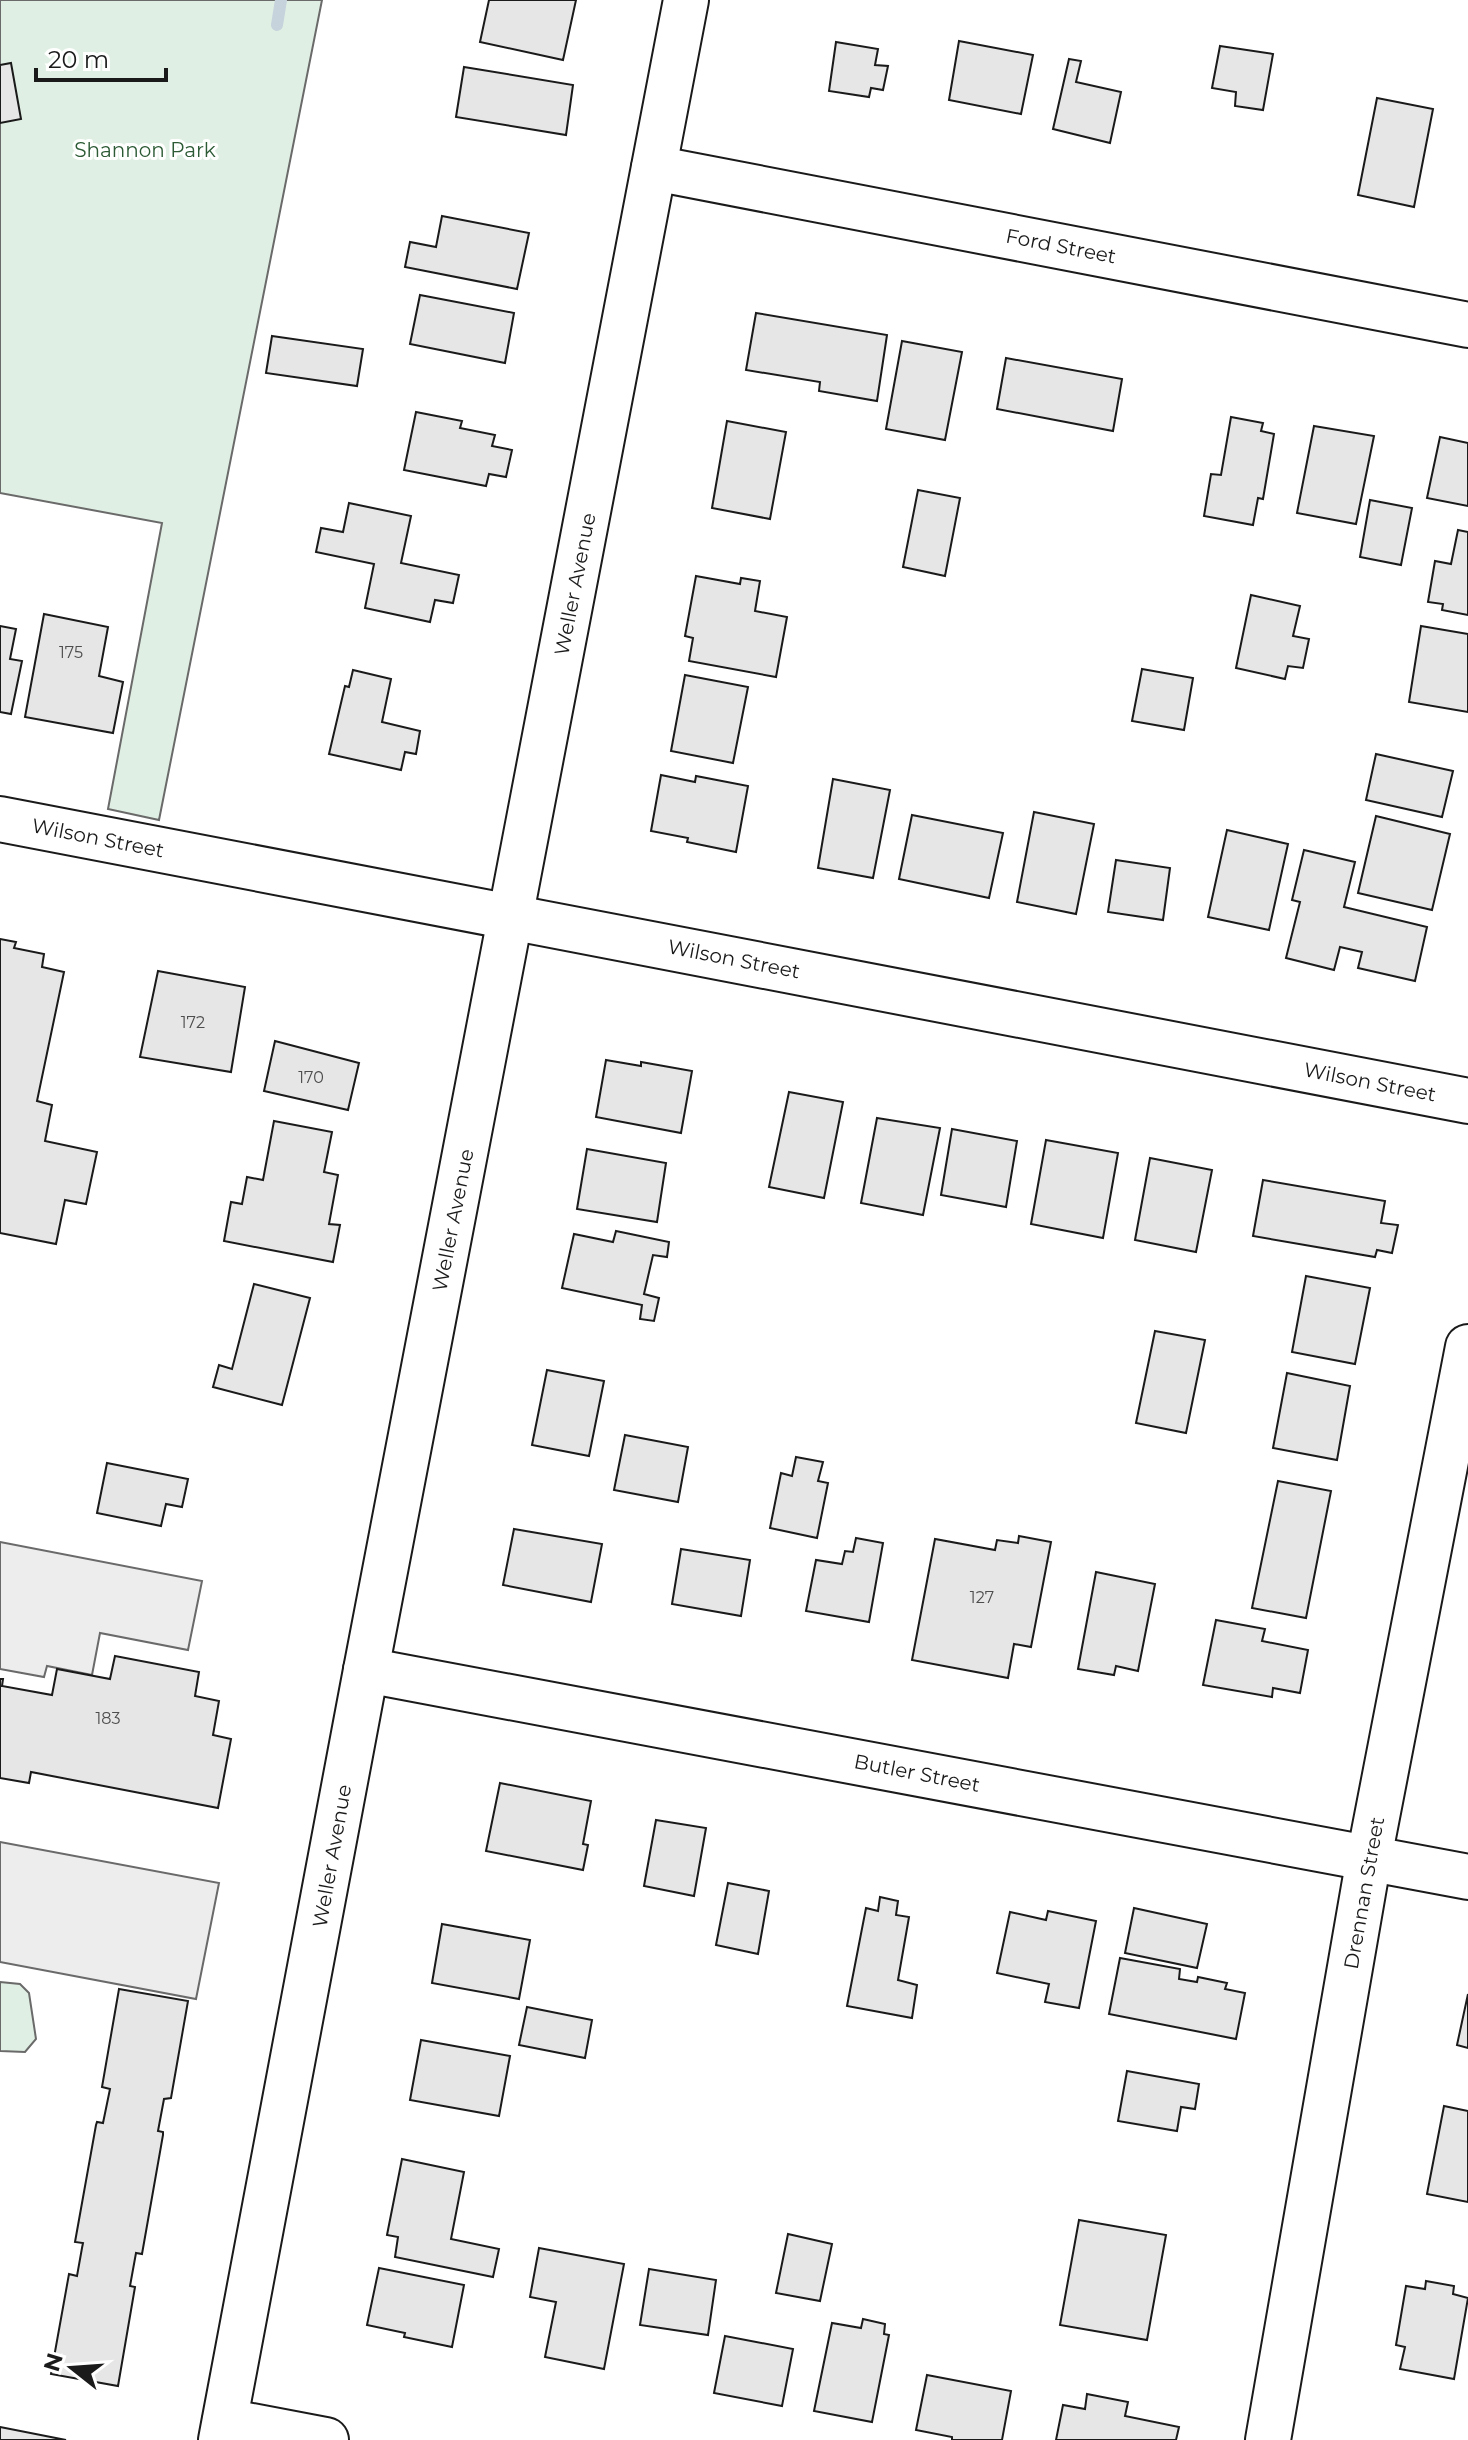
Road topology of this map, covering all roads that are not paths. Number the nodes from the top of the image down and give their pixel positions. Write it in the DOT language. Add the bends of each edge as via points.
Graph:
graph roads {
  1 [pos="686,0"];
  2 [pos="654,168"];
  3 [pos="1468,325"];
  4 [pos="0,819"];
  5 [pos="512,917"];
  6 [pos="1468,1101"];
  7 [pos="1468,1347"];
  8 [pos="366,1670"];
  9 [pos="1369,1858"];
  10 [pos="1468,1877"];
  11 [pos="223,2430"];
  12 [pos="326,2440"];
  13 [pos="1268,2440"];
  1 -- 2 [label="street, Weller Avenue"];
  2 -- 3 [label="street, Ford Street"];
  2 -- 5 [label="street, Weller Avenue"];
  4 -- 5 [label="street, Wilson Street"];
  5 -- 6 [label="street, Wilson Street"];
  5 -- 8 [label="street, Weller Avenue"];
  7 -- 9 [label="street, Drennan Street"];
  8 -- 9 [label="street, Butler Street"];
  8 -- 11 [label="street, Weller Avenue"];
  9 -- 10 [label="street, Butler Street"];
  9 -- 13 [label="street, Drennan Street"];
  11 -- 12 [label="street"];
}
